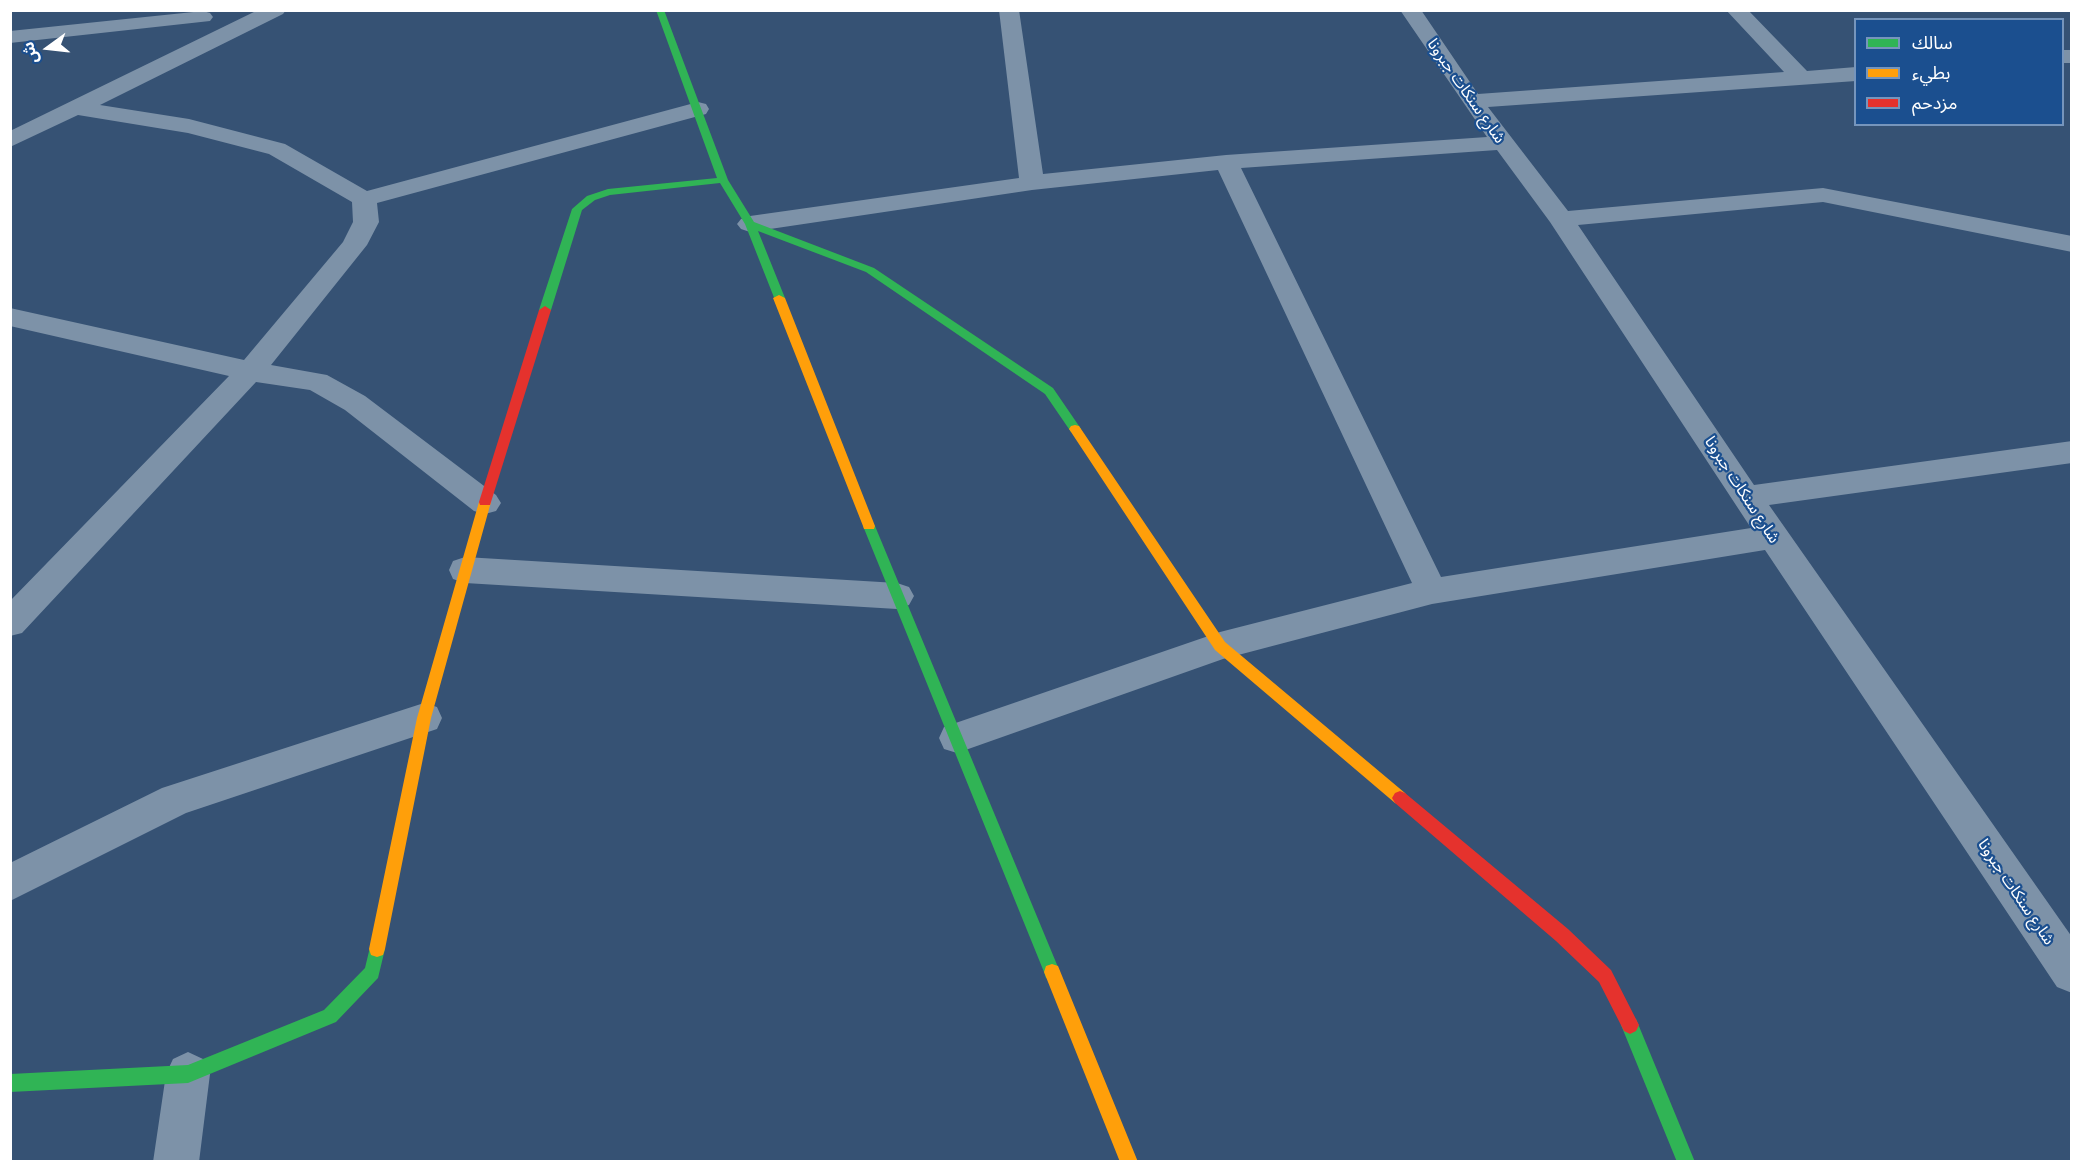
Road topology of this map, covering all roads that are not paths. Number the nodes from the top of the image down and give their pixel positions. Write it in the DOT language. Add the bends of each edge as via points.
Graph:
graph roads {
  1 [pos="276,10"];
  2 [pos="660,10"];
  3 [pos="1009,10"];
  4 [pos="1410,10"];
  5 [pos="1736,10"];
  6 [pos="200,14"];
  7 [pos="222,35"];
  8 [pos="10,37"];
  9 [pos="1854,74"];
  10 [pos="1803,79"];
  11 [pos="1472,101"];
  12 [pos="75,108"];
  13 [pos="698,109"];
  14 [pos="10,140"];
  15 [pos="1503,143"];
  16 [pos="1226,162"];
  17 [pos="723,180"];
  18 [pos="1032,183"];
  19 [pos="364,200"];
  20 [pos="1561,219"];
  21 [pos="750,224"];
  22 [pos="2072,244"];
  23 [pos="10,316"];
  24 [pos="250,370"];
  25 [pos="2072,452"];
  26 [pos="1747,497"];
  27 [pos="485,503"];
  28 [pos="1773,537"];
  29 [pos="465,570"];
  30 [pos="1432,591"];
  31 [pos="897,596"];
  32 [pos="10,623"];
  33 [pos="1220,646"];
  34 [pos="424,718"];
  35 [pos="957,738"];
  36 [pos="10,883"];
  37 [pos="2072,973"];
  38 [pos="188,1074"];
  39 [pos="10,1083"];
  40 [pos="176,1161"];
  41 [pos="1129,1161"];
  42 [pos="1686,1161"];
  1 -- 7 [label="street"];
  2 -- 13 [label="street"];
  3 -- 18 [label="street"];
  4 -- 11 [label="street, شارع سنكات جبرونا"];
  5 -- 10 [label="street"];
  6 -- 7 [label="street"];
  6 -- 8 [label="street"];
  7 -- 12 [label="street"];
  9 -- 10 [label="street"];
  10 -- 11 [label="street"];
  11 -- 15 [label="street, شارع سنكات جبرونا"];
  12 -- 14 [label="street"];
  12 -- 19 [label="street" via="189,126 260,144 298,159"];
  13 -- 17 [label="street"];
  13 -- 19 [label="street"];
  15 -- 16 [label="street"];
  15 -- 20 [label="street, شارع سنكات جبرونا"];
  16 -- 18 [label="street"];
  16 -- 30 [label="street"];
  17 -- 21 [label="street"];
  17 -- 27 [label="street" via="608,192 577,208"];
  18 -- 21 [label="street"];
  19 -- 24 [label="street" via="366,222 354,245"];
  20 -- 22 [label="street" via="1823,195"];
  20 -- 26 [label="street, شارع سنكات جبرونا"];
  21 -- 31 [label="street"];
  21 -- 33 [label="street" via="870,270 1049,391"];
  23 -- 24 [label="street"];
  24 -- 27 [label="street" via="317,382 355,403"];
  24 -- 32 [label="street"];
  25 -- 26 [label="street"];
  26 -- 28 [label="street, شارع سنكات جبرونا"];
  27 -- 29 [label="street"];
  28 -- 30 [label="street"];
  28 -- 37 [label="street, شارع سنكات جبرونا"];
  29 -- 31 [label="street"];
  29 -- 34 [label="street"];
  30 -- 33 [label="street"];
  31 -- 35 [label="street"];
  33 -- 35 [label="street"];
  33 -- 42 [label="street" via="1562,935 1605,976 1635,1034"];
  34 -- 36 [label="street" via="175,800"];
  34 -- 38 [label="street" via="372,972 330,1016"];
  35 -- 41 [label="street"];
  38 -- 39 [label="street"];
  38 -- 40 [label="street"];
}
